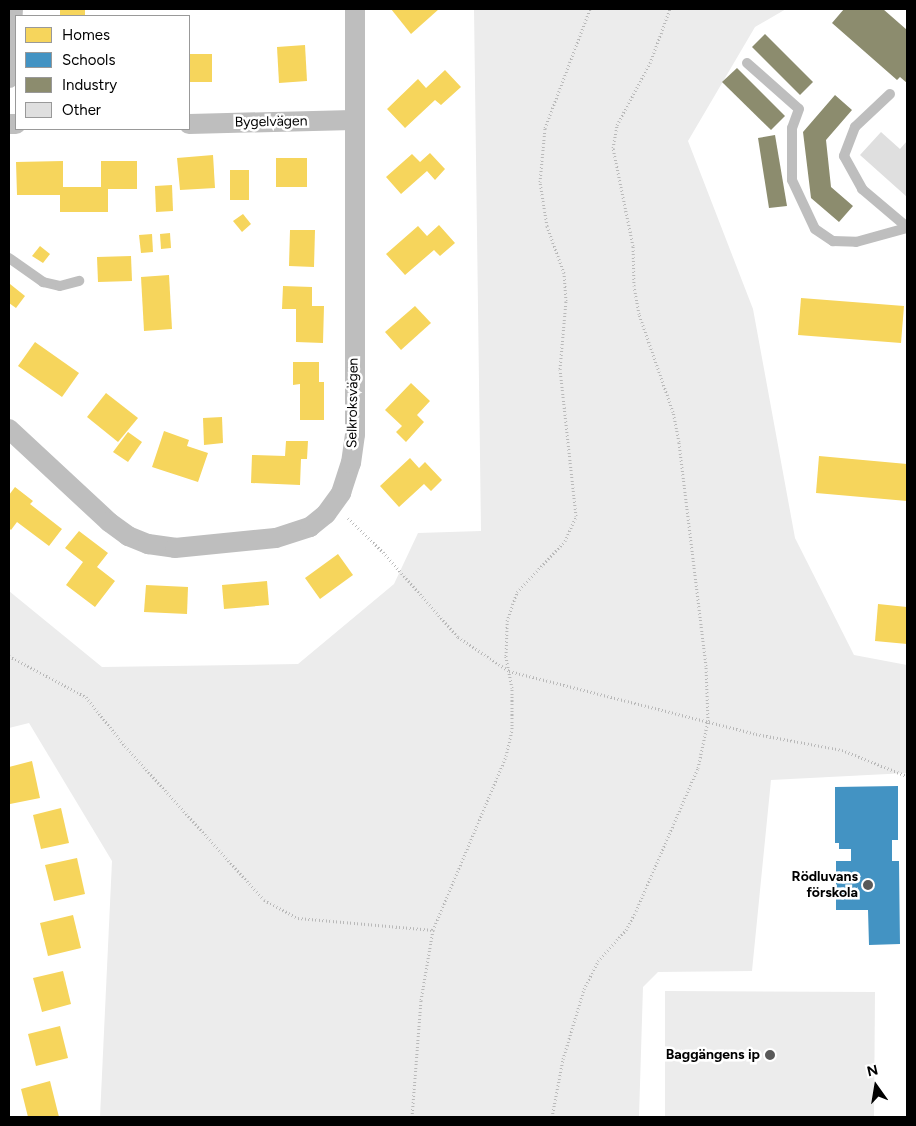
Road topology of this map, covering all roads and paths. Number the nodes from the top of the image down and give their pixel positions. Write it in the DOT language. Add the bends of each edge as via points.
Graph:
graph roads {
  1 [pos="13,9"];
  2 [pos="354,9"];
  3 [pos="590,9"];
  4 [pos="670,9"];
  5 [pos="747,62"];
  6 [pos="9,78"];
  7 [pos="890,94"];
  8 [pos="353,120"];
  9 [pos="190,124"];
  10 [pos="907,228"];
  11 [pos="9,258"];
  12 [pos="79,281"];
  13 [pos="9,429"];
  14 [pos="333,504"];
  15 [pos="9,656"];
  16 [pos="509,671"];
  17 [pos="708,721"];
  18 [pos="907,776"];
  19 [pos="433,930"];
  20 [pos="412,1117"];
  21 [pos="552,1117"];
  1 -- 6 [label="street"];
  2 -- 8 [label="street, Selkroksvägen"];
  3 -- 16 [label="path" via="545,128 540,182 547,226 564,273 566,301 560,369 576,516 566,542 517,592 507,620"];
  4 -- 17 [label="path" via="650,62 617,125 613,148 633,246 634,286 639,314 670,404 679,442 705,656"];
  5 -- 10 [label="lane" via="798,109 792,128 792,180 815,229 833,241 856,242"];
  7 -- 10 [label="lane" via="855,127 844,156 862,189"];
  8 -- 9 [label="street, Bygelvägen"];
  8 -- 14 [label="street, Selkroksvägen" via="355,434 351,463 341,493"];
  11 -- 12 [label="lane" via="43,282 60,286"];
  13 -- 14 [label="street, Selkroksvägen" via="109,522 128,536 148,544 175,548 291,535 310,527"];
  14 -- 16 [label="path" via="383,552 458,637"];
  15 -- 19 [label="path" via="86,697 125,746 264,900 298,918"];
  16 -- 17 [label="path" via="560,687"];
  16 -- 19 [label="path" via="513,717 506,756"];
  17 -- 18 [label="path" via="842,750"];
  17 -- 21 [label="path" via="698,768 636,911 626,930 598,961 584,989 563,1059"];
  19 -- 20 [label="path" via="420,1000"];
}
